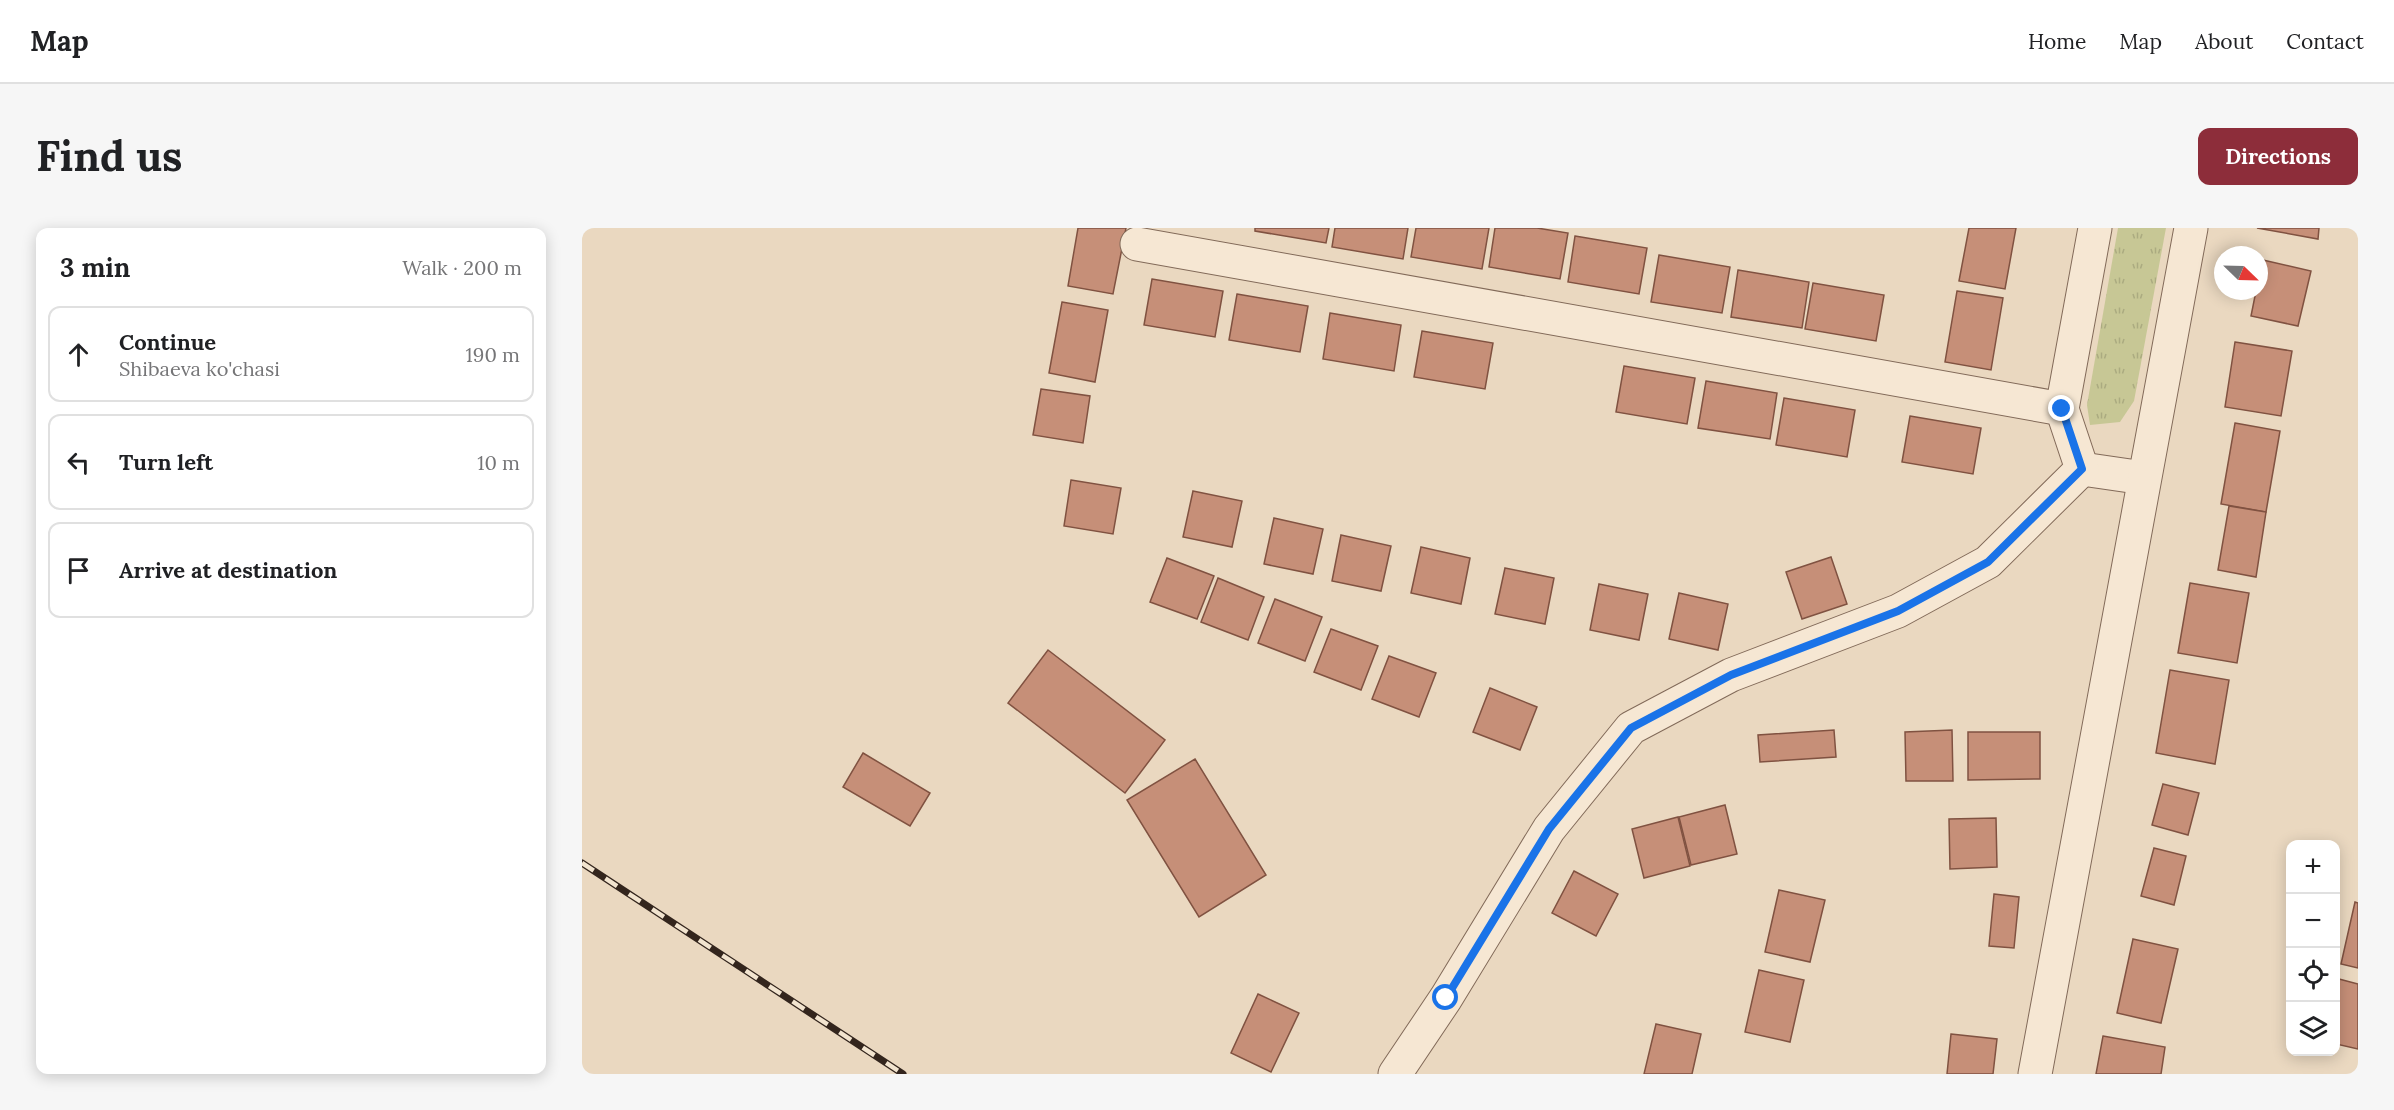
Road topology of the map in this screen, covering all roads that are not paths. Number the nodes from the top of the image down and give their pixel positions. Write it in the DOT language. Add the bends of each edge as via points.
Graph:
graph roads {
  1 [pos="2095,228"];
  2 [pos="2191,228"];
  3 [pos="1137,244"];
  4 [pos="2062,409"];
  5 [pos="2082,469"];
  6 [pos="2145,478"];
  7 [pos="1395,1074"];
  8 [pos="2035,1074"];
  1 -- 4 [label="street"];
  2 -- 6 [label="street"];
  3 -- 4 [label="street"];
  4 -- 5 [label="street"];
  5 -- 6 [label="street"];
  5 -- 7 [label="street" via="1988,562 1898,611 1731,675 1631,728 1549,829"];
  6 -- 8 [label="street"];
}
